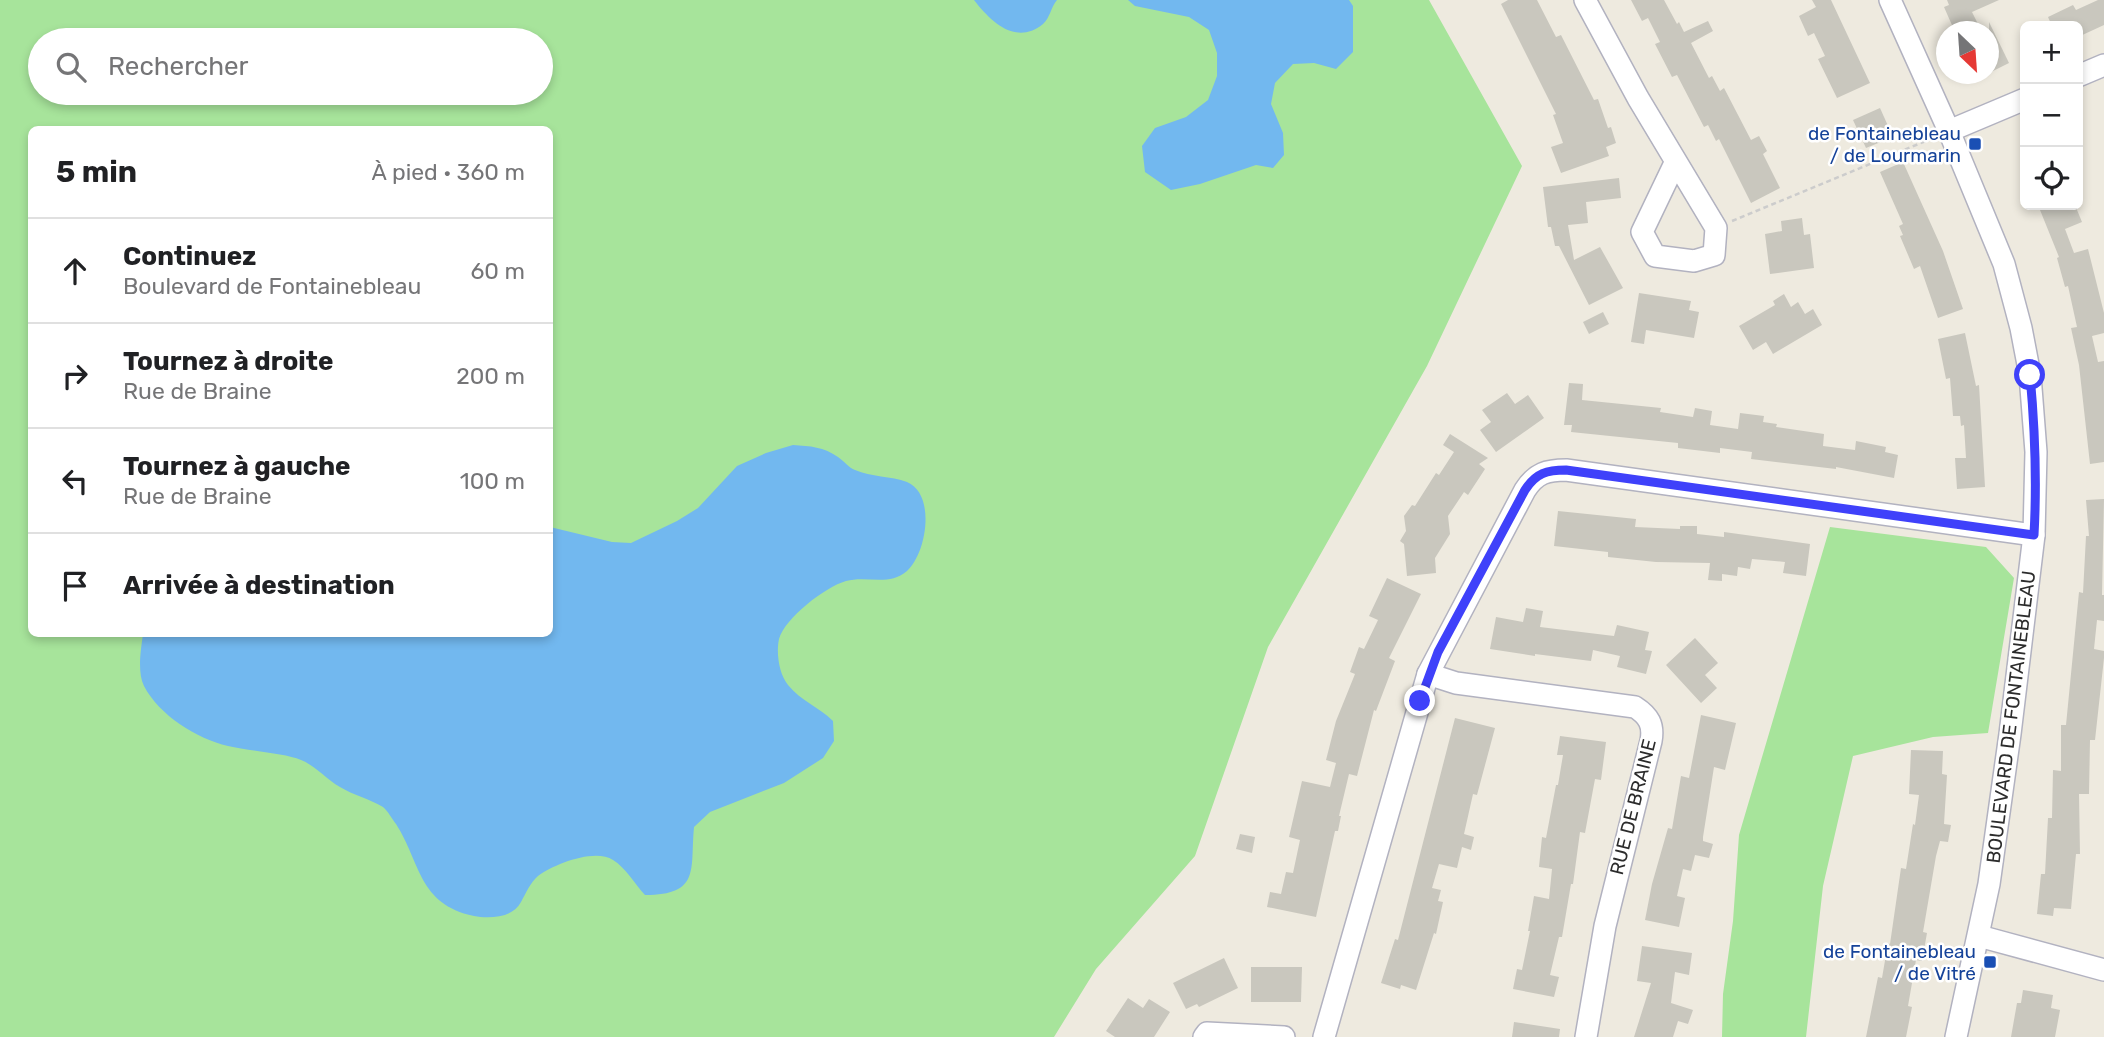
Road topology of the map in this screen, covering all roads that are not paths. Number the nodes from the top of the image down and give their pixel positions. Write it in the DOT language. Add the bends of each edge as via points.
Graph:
graph roads {
  1 [pos="1585,0"];
  2 [pos="1890,0"];
  3 [pos="2104,65"];
  4 [pos="2083,74"];
  5 [pos="2020,101"];
  6 [pos="1949,131"];
  7 [pos="1676,161"];
  8 [pos="2034,535"];
  9 [pos="1428,674"];
  10 [pos="1979,936"];
  11 [pos="2104,970"];
  12 [pos="1204,1037"];
  13 [pos="1284,1037"];
  14 [pos="1324,1037"];
  15 [pos="1586,1037"];
  16 [pos="1956,1037"];
  1 -- 7 [label="street"];
  2 -- 6 [label="street, BOULEVARD DE FONTAINEBLEAU"];
  3 -- 4 [label="street"];
  5 -- 6 [label="street"];
  6 -- 8 [label="street, BOULEVARD DE FONTAINEBLEAU" via="2004,264 2021,328 2036,452"];
  7 -- 7 [label="street" via="1642,232 1655,256 1694,261 1714,254 1717,228"];
  8 -- 9 [label="street" via="1566,470 1545,471 1525,490"];
  8 -- 10 [label="street, BOULEVARD DE FONTAINEBLEAU"];
  9 -- 14 [label="street"];
  9 -- 15 [label="street, RUE DE BRAINE" via="1456,683 1635,707 1648,717 1651,741 1605,926"];
  10 -- 11 [label="street"];
  10 -- 16 [label="street, BOULEVARD DE FONTAINEBLEAU"];
  12 -- 13 [label="street" via="1207,1033"];
}
